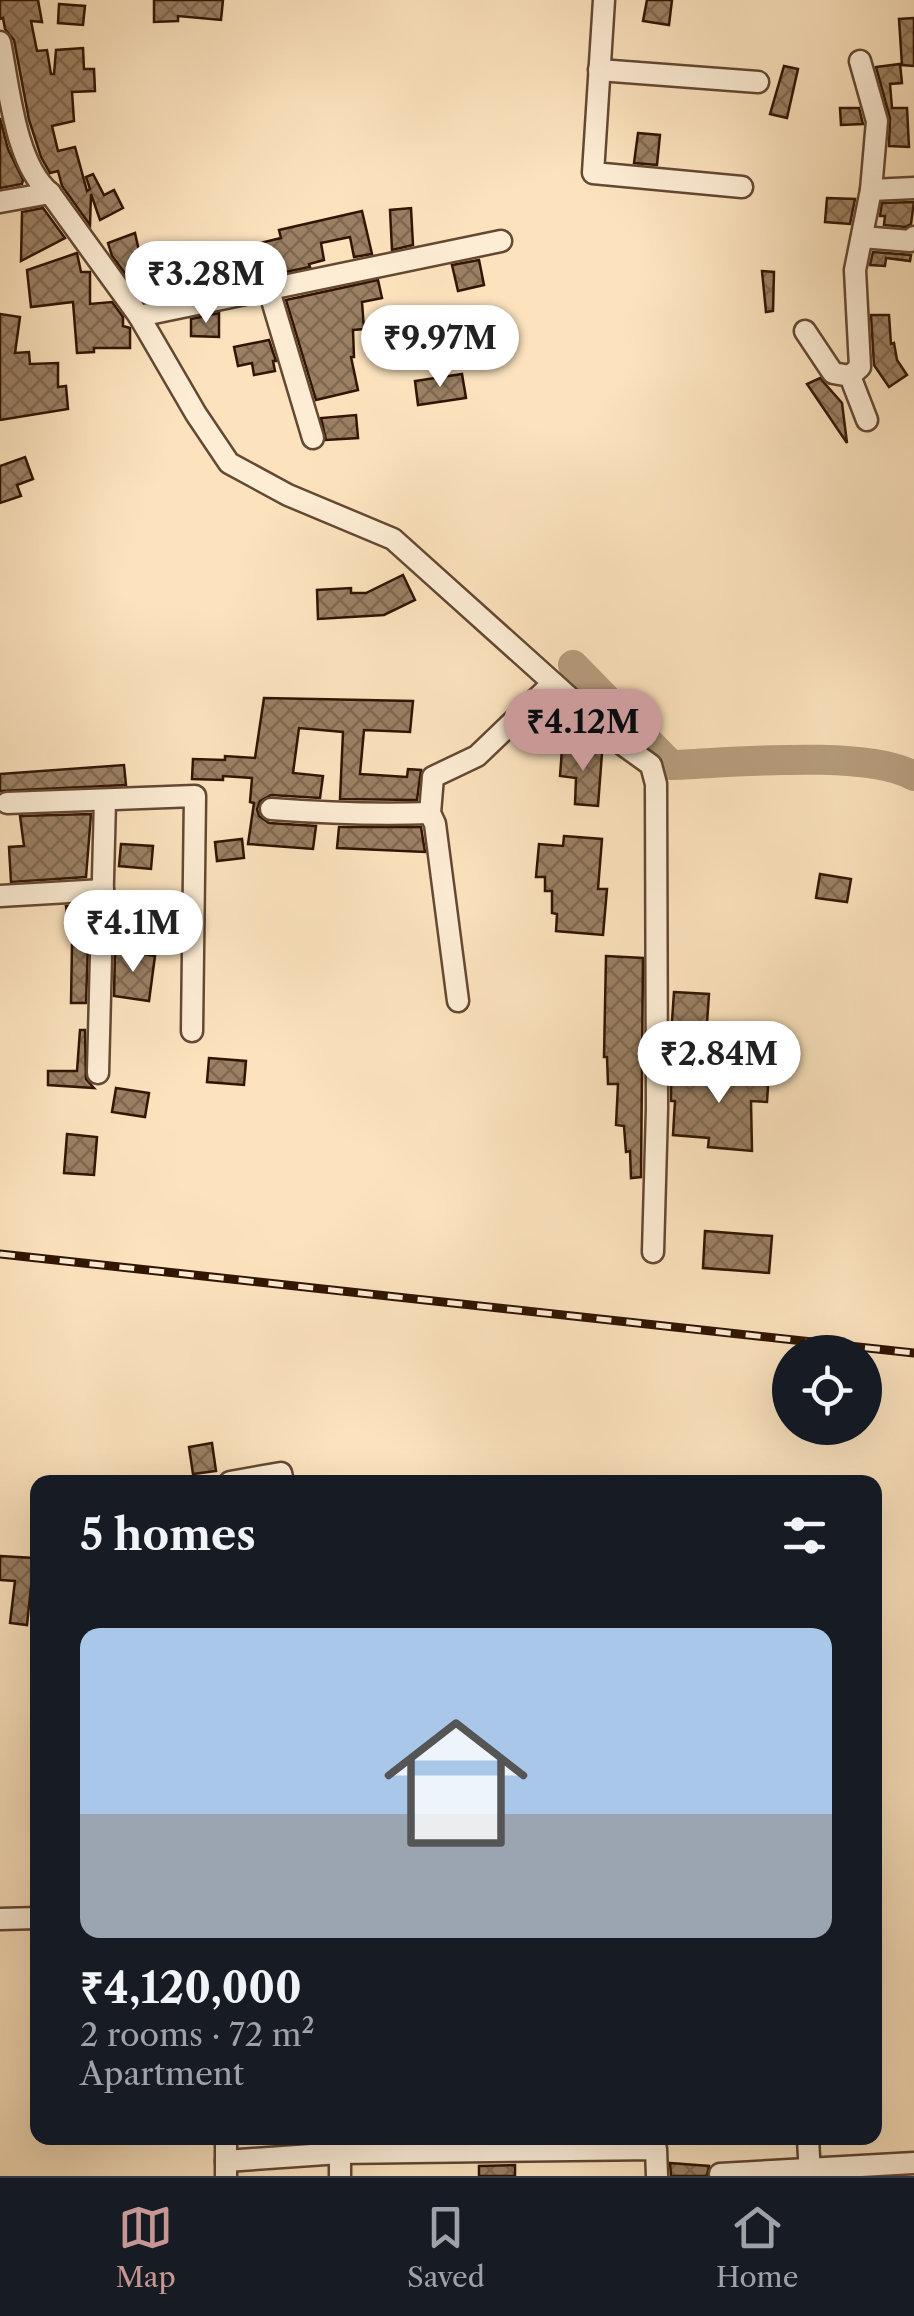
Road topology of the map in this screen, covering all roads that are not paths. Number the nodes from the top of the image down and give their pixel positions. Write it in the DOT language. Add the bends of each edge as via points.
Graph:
graph roads {
  1 [pos="604,0"];
  2 [pos="0,42"];
  3 [pos="860,61"];
  4 [pos="599,70"];
  5 [pos="758,82"];
  6 [pos="742,188"];
  7 [pos="914,188"];
  8 [pos="871,190"];
  9 [pos="50,193"];
  10 [pos="0,202"];
  11 [pos="862,237"];
  12 [pos="914,237"];
  13 [pos="500,241"];
  14 [pos="268,287"];
  15 [pos="139,316"];
  16 [pos="805,330"];
  17 [pos="850,376"];
  18 [pos="867,420"];
  19 [pos="313,438"];
  20 [pos="553,683"];
  21 [pos="104,800"];
  22 [pos="7,803"];
  23 [pos="271,810"];
  24 [pos="430,813"];
  25 [pos="104,890"];
  26 [pos="0,896"];
  27 [pos="458,1001"];
  28 [pos="192,1031"];
  29 [pos="98,1074"];
  30 [pos="653,1252"];
  31 [pos="30,1918"];
  32 [pos="0,1919"];
  33 [pos="340,2145"];
  34 [pos="808,2145"];
  35 [pos="914,2163"];
  36 [pos="226,2168"];
  37 [pos="810,2173"];
  38 [pos="720,2174"];
  39 [pos="340,2176"];
  40 [pos="657,2176"];
  1 -- 4 [label="street"];
  2 -- 9 [label="street" via="24,150 35,180"];
  3 -- 8 [label="street" via="878,122"];
  4 -- 5 [label="street"];
  4 -- 6 [label="street" via="593,173"];
  7 -- 8 [label="street"];
  8 -- 11 [label="street"];
  9 -- 10 [label="street"];
  9 -- 15 [label="street"];
  11 -- 12 [label="street"];
  11 -- 17 [label="street" via="855,270 860,367"];
  13 -- 14 [label="street"];
  14 -- 15 [label="street"];
  14 -- 19 [label="street"];
  15 -- 20 [label="street" via="229,463 393,539"];
  16 -- 17 [label="street" via="833,373"];
  17 -- 18 [label="street"];
  20 -- 24 [label="street" via="477,756 433,776"];
  20 -- 30 [label="street" via="652,765 656,784"];
  21 -- 22 [label="street"];
  21 -- 25 [label="street"];
  21 -- 28 [label="street" via="195,796"];
  23 -- 24 [label="street"];
  24 -- 27 [label="street"];
  25 -- 26 [label="street"];
  25 -- 29 [label="street"];
  31 -- 32 [label="street"];
  33 -- 36 [label="street"];
  33 -- 39 [label="street"];
  33 -- 40 [label="street" via="656,2148"];
  34 -- 37 [label="street"];
  35 -- 37 [label="street"];
  37 -- 38 [label="street"];
}
